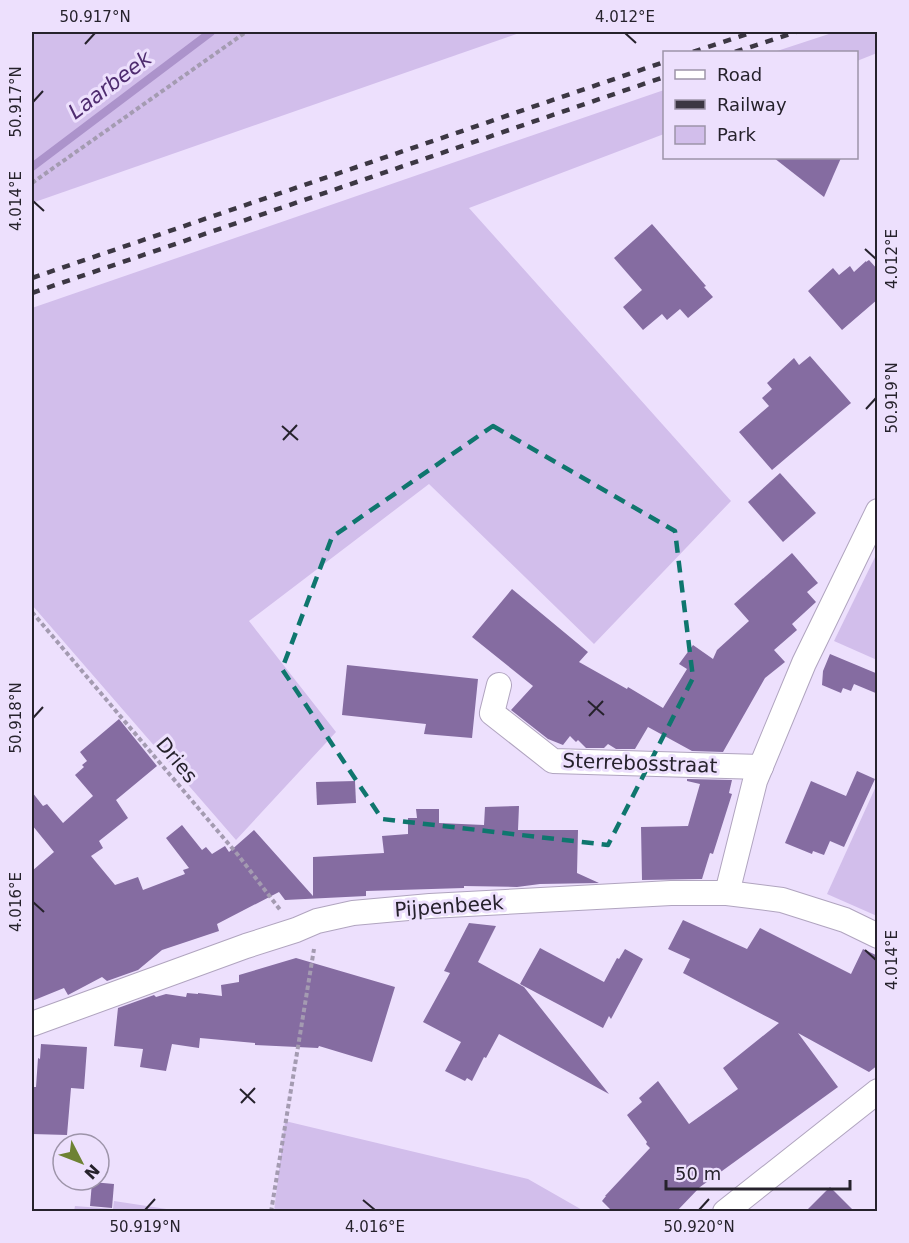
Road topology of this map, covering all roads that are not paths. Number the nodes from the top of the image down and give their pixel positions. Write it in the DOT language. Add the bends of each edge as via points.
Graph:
graph roads {
  1 [pos="878,511"];
  2 [pos="499,685"];
  3 [pos="761,766"];
  4 [pos="727,893"];
  5 [pos="878,936"];
  6 [pos="32,1024"];
  7 [pos="878,1091"];
  8 [pos="725,1212"];
  1 -- 3 [label="street" via="804,663"];
  2 -- 3 [label="street, Sterrebosstraat" via="492,713 553,761"];
  3 -- 4 [label="street"];
  4 -- 5 [label="street, Pijpenbeek" via="782,900 845,920"];
  4 -- 6 [label="street, Pijpenbeek" via="353,913 317,921"];
  7 -- 8 [label="street"];
}
